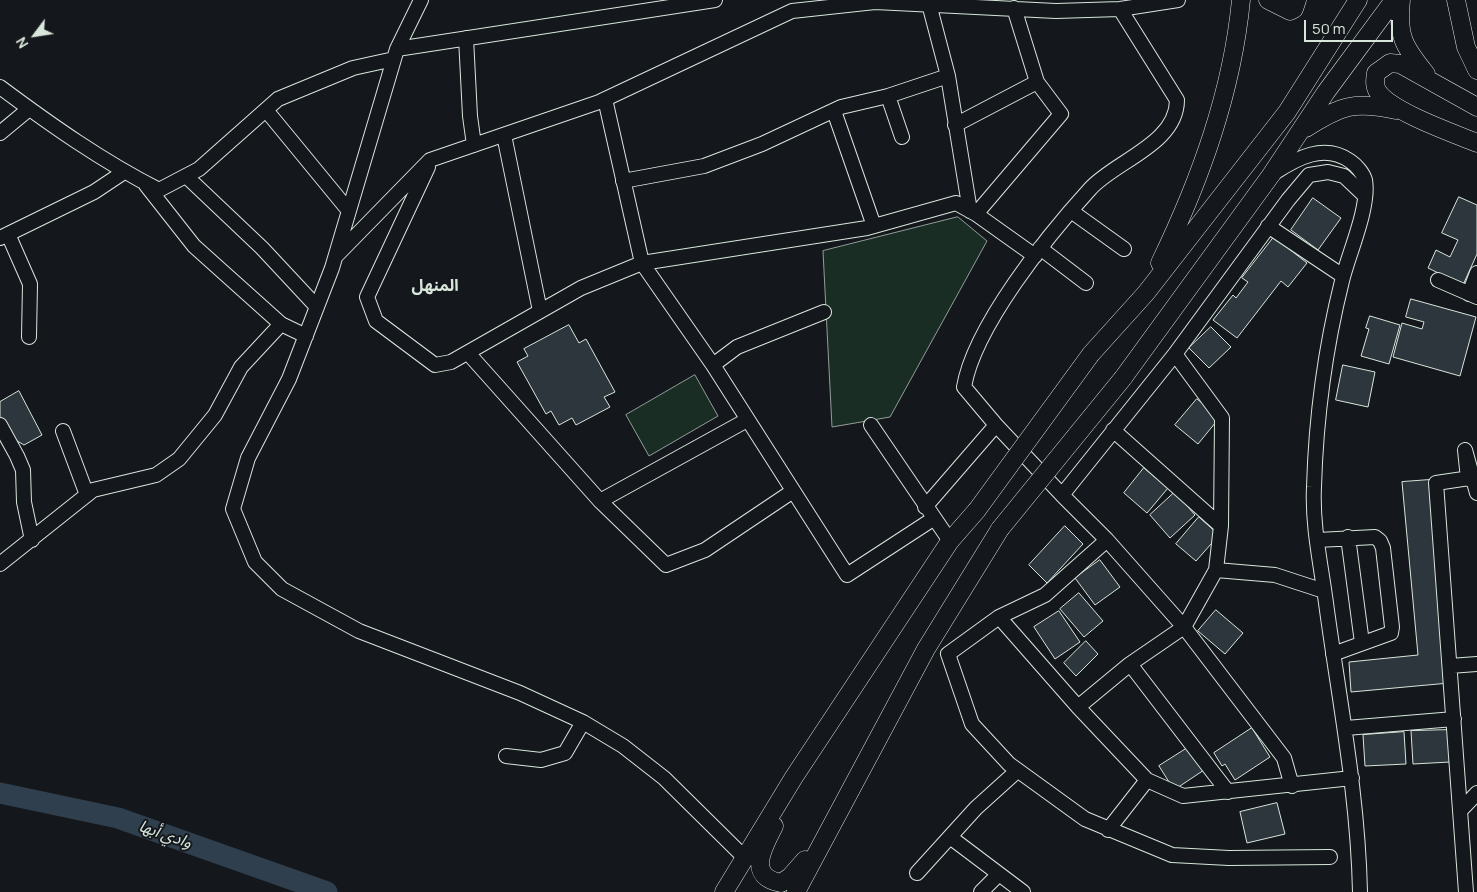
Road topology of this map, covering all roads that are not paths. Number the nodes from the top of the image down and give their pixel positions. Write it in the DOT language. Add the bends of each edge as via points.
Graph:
graph roads {
  1 [pos="421,0"];
  2 [pos="715,0"];
  3 [pos="1178,0"];
  4 [pos="1240,0"];
  5 [pos="1268,0"];
  6 [pos="1297,0"];
  7 [pos="1358,0"];
  8 [pos="1394,0"];
  9 [pos="1401,0"];
  10 [pos="1456,0"];
  11 [pos="929,4"];
  12 [pos="796,6"];
  13 [pos="1014,8"];
  14 [pos="1120,9"];
  15 [pos="466,38"];
  16 [pos="395,54"];
  17 [pos="1477,70"];
  18 [pos="948,76"];
  19 [pos="1037,82"];
  20 [pos="1432,82"];
  21 [pos="0,87"];
  22 [pos="888,96"];
  23 [pos="605,100"];
  24 [pos="1477,108"];
  25 [pos="29,109"];
  26 [pos="266,110"];
  27 [pos="834,111"];
  28 [pos="1404,111"];
  29 [pos="955,125"];
  30 [pos="1300,132"];
  31 [pos="0,133"];
  32 [pos="504,135"];
  33 [pos="902,137"];
  34 [pos="1477,143"];
  35 [pos="474,145"];
  36 [pos="430,160"];
  37 [pos="124,172"];
  38 [pos="1271,175"];
  39 [pos="186,176"];
  40 [pos="623,181"];
  41 [pos="143,182"];
  42 [pos="1364,195"];
  43 [pos="349,210"];
  44 [pos="1071,211"];
  45 [pos="973,212"];
  46 [pos="874,226"];
  47 [pos="1268,226"];
  48 [pos="4,236"];
  49 [pos="1124,249"];
  50 [pos="1038,252"];
  51 [pos="335,258"];
  52 [pos="642,263"];
  53 [pos="1477,273"];
  54 [pos="1343,276"];
  55 [pos="1438,280"];
  56 [pos="1086,283"];
  57 [pos="1146,293"];
  58 [pos="1473,295"];
  59 [pos="317,307"];
  60 [pos="540,311"];
  61 [pos="824,312"];
  62 [pos="281,324"];
  63 [pos="306,336"];
  64 [pos="29,337"];
  65 [pos="468,354"];
  66 [pos="1175,354"];
  67 [pos="713,364"];
  68 [pos="747,420"];
  69 [pos="0,425"];
  70 [pos="871,425"];
  71 [pos="996,426"];
  72 [pos="1113,430"];
  73 [pos="63,431"];
  74 [pos="1472,478"];
  75 [pos="793,491"];
  76 [pos="1477,494"];
  77 [pos="87,495"];
  78 [pos="1062,495"];
  79 [pos="600,502"];
  80 [pos="929,513"];
  81 [pos="1221,526"];
  82 [pos="1348,537"];
  83 [pos="32,540"];
  84 [pos="1107,540"];
  85 [pos="1318,540"];
  86 [pos="950,541"];
  87 [pos="0,564"];
  88 [pos="1216,570"];
  89 [pos="1324,590"];
  90 [pos="999,617"];
  91 [pos="1184,627"];
  92 [pos="1362,643"];
  93 [pos="1332,654"];
  94 [pos="1130,664"];
  95 [pos="1477,664"];
  96 [pos="1450,666"];
  97 [pos="1078,708"];
  98 [pos="1454,719"];
  99 [pos="583,722"];
  100 [pos="1346,728"];
  101 [pos="506,756"];
  102 [pos="1017,770"];
  103 [pos="794,777"];
  104 [pos="1352,778"];
  105 [pos="1147,780"];
  106 [pos="1292,786"];
  107 [pos="1228,792"];
  108 [pos="1477,793"];
  109 [pos="1460,811"];
  110 [pos="830,828"];
  111 [pos="1108,830"];
  112 [pos="950,837"];
  113 [pos="744,857"];
  114 [pos="1330,857"];
  115 [pos="917,873"];
  116 [pos="999,874"];
  117 [pos="724,892"];
  118 [pos="796,892"];
  119 [pos="980,892"];
  120 [pos="1023,892"];
  121 [pos="1360,892"];
  122 [pos="1466,892"];
  1 -- 16 [label="street"];
  2 -- 15 [label="street"];
  3 -- 14 [label="street"];
  4 -- 57 [label="main road" via="1238,31 1221,108 1188,204"];
  5 -- 6 [label="main road" via="1290,11"];
  7 -- 57 [label="main road" via="1287,112"];
  8 -- 30 [label="main road"];
  9 -- 20 [label="main road" via="1399,28 1403,43"];
  10 -- 17 [label="main road" via="1466,47"];
  11 -- 12 [label="street" via="875,2"];
  11 -- 13 [label="street"];
  11 -- 18 [label="street"];
  12 -- 23 [label="street"];
  13 -- 14 [label="street" via="1056,11"];
  13 -- 19 [label="street"];
  14 -- 44 [label="street" via="1177,100 1177,110 1173,121 1158,138 1092,187"];
  15 -- 16 [label="street"];
  15 -- 35 [label="street"];
  16 -- 26 [label="street" via="278,99"];
  16 -- 43 [label="street"];
  18 -- 22 [label="street"];
  18 -- 29 [label="street"];
  19 -- 29 [label="street"];
  19 -- 45 [label="street" via="1061,114"];
  20 -- 24 [label="main road"];
  20 -- 28 [label="main road" via="1400,64 1390,63 1376,73 1379,93"];
  21 -- 25 [label="street"];
  22 -- 27 [label="street"];
  22 -- 33 [label="street"];
  23 -- 32 [label="street"];
  23 -- 40 [label="street"];
  25 -- 31 [label="street"];
  25 -- 37 [label="street"];
  26 -- 39 [label="street" via="199,169"];
  26 -- 43 [label="street"];
  27 -- 40 [label="street" via="704,166"];
  27 -- 46 [label="street"];
  28 -- 30 [label="main road" via="1355,105 1338,110"];
  28 -- 34 [label="main road"];
  29 -- 45 [label="street"];
  30 -- 38 [label="main road"];
  32 -- 35 [label="street"];
  32 -- 60 [label="street"];
  35 -- 36 [label="street"];
  36 -- 51 [label="street"];
  36 -- 65 [label="street" via="419,190 367,297 376,321 435,365"];
  37 -- 41 [label="street"];
  37 -- 48 [label="street" via="94,192"];
  38 -- 42 [label="street" via="1296,159 1318,153 1340,154 1356,165 1365,180"];
  38 -- 110 [label="main road, bridge" via="1123,378 1000,529 926,649"];
  39 -- 41 [label="street" via="158,190"];
  39 -- 59 [label="street" via="262,248"];
  40 -- 52 [label="street"];
  41 -- 62 [label="street" via="194,246"];
  42 -- 47 [label="street" via="1344,176 1328,172 1309,175"];
  42 -- 54 [label="street"];
  43 -- 51 [label="street"];
  44 -- 49 [label="street"];
  44 -- 50 [label="street"];
  45 -- 46 [label="street" via="956,203"];
  45 -- 50 [label="street"];
  46 -- 52 [label="street"];
  47 -- 54 [label="street"];
  47 -- 66 [label="street"];
  48 -- 64 [label="street" via="30,284"];
  50 -- 56 [label="street"];
  50 -- 71 [label="street" via="994,314 967,373 964,387"];
  51 -- 59 [label="street"];
  52 -- 60 [label="street" via="581,288"];
  52 -- 67 [label="street"];
  53 -- 58 [label="street"];
  54 -- 85 [label="street" via="1317,420 1314,490"];
  55 -- 58 [label="street"];
  57 -- 86 [label="main road, bridge" via="1091,354 977,510"];
  59 -- 63 [label="street"];
  60 -- 65 [label="street"];
  61 -- 67 [label="street" via="738,348"];
  62 -- 63 [label="street"];
  62 -- 77 [label="street" via="242,366 215,415 179,459 156,475 110,484"];
  63 -- 99 [label="street" via="289,378 248,458 233,509 255,562 282,589 359,631 520,693"];
  65 -- 79 [label="street"];
  66 -- 72 [label="street"];
  66 -- 81 [label="street" via="1222,418"];
  67 -- 68 [label="street"];
  68 -- 75 [label="street"];
  68 -- 79 [label="street"];
  69 -- 83 [label="street" via="23,470 24,502"];
  70 -- 80 [label="street"];
  71 -- 78 [label="street"];
  71 -- 80 [label="street"];
  72 -- 78 [label="street"];
  72 -- 81 [label="street"];
  73 -- 77 [label="street"];
  74 -- 76 [label="street" via="1465,450"];
  74 -- 96 [label="street" via="1436,483"];
  75 -- 79 [label="street" via="705,550 666,565"];
  75 -- 80 [label="street" via="847,575"];
  77 -- 83 [label="street"];
  78 -- 84 [label="street"];
  80 -- 86 [label="street"];
  81 -- 88 [label="street"];
  82 -- 85 [label="street"];
  82 -- 92 [label="street"];
  82 -- 92 [label="street" via="1375,537 1383,548 1391,633"];
  83 -- 87 [label="street"];
  84 -- 90 [label="street" via="1045,595"];
  84 -- 91 [label="street"];
  85 -- 89 [label="street"];
  86 -- 103 [label="main road"];
  88 -- 89 [label="street" via="1275,575"];
  88 -- 91 [label="street"];
  89 -- 93 [label="street"];
  90 -- 97 [label="street"];
  90 -- 102 [label="street" via="948,654 972,724"];
  91 -- 94 [label="street"];
  91 -- 106 [label="street" via="1284,758"];
  92 -- 93 [label="street"];
  93 -- 100 [label="street"];
  94 -- 97 [label="street"];
  94 -- 107 [label="street"];
  95 -- 96 [label="street"];
  96 -- 98 [label="street"];
  97 -- 105 [label="street"];
  98 -- 100 [label="street"];
  98 -- 109 [label="street"];
  99 -- 101 [label="street" via="565,753 541,760"];
  99 -- 113 [label="street" via="623,746 664,778"];
  100 -- 104 [label="street"];
  102 -- 111 [label="street" via="1086,820"];
  102 -- 112 [label="street"];
  103 -- 110 [label="main road" via="782,812 759,860 761,872 768,880 781,883 790,878"];
  103 -- 113 [label="main road"];
  104 -- 106 [label="street"];
  104 -- 121 [label="street"];
  105 -- 107 [label="street" via="1183,796"];
  105 -- 111 [label="street"];
  106 -- 107 [label="street"];
  108 -- 109 [label="street"];
  109 -- 122 [label="street"];
  110 -- 118 [label="main road"];
  111 -- 114 [label="street" via="1172,855"];
  112 -- 115 [label="street"];
  112 -- 116 [label="street"];
  113 -- 117 [label="main road"];
  116 -- 119 [label="street"];
  116 -- 120 [label="street"];
}
